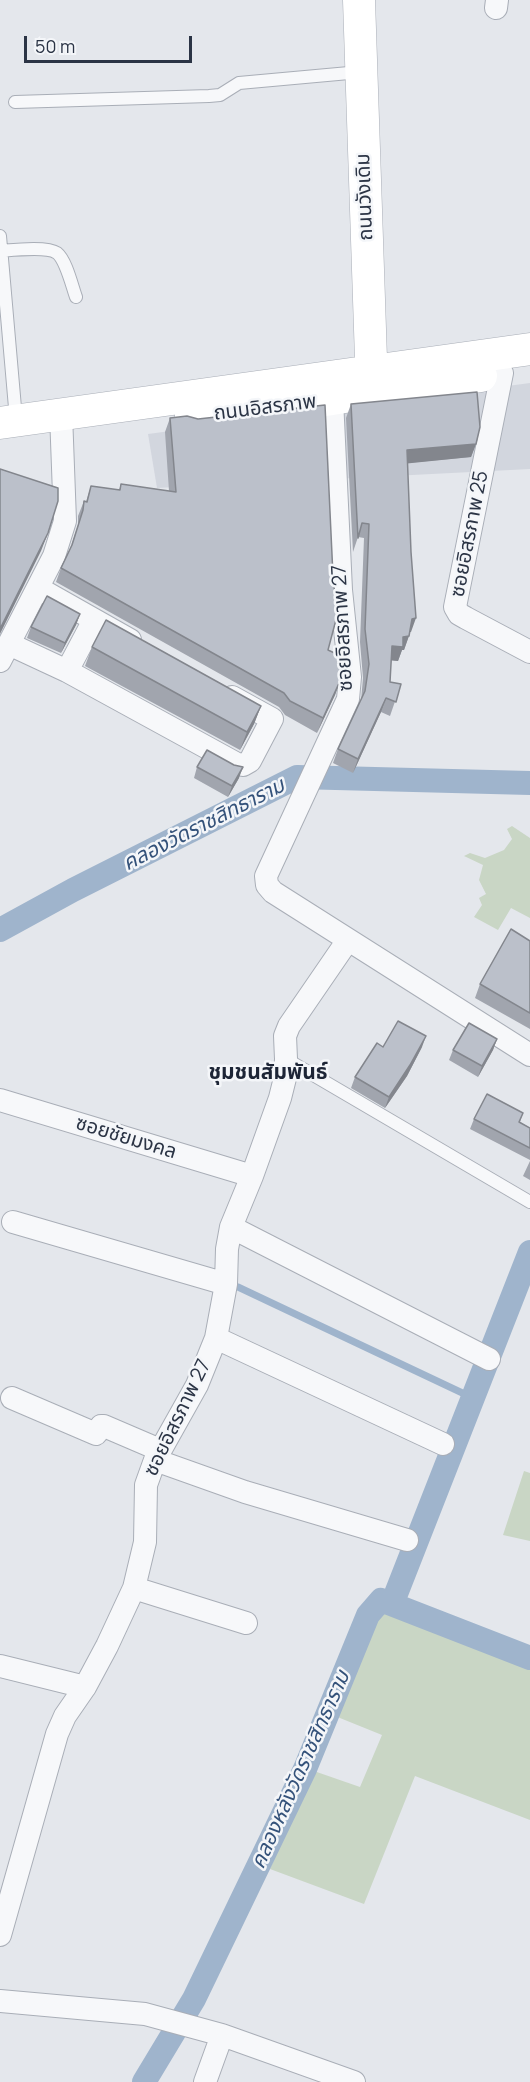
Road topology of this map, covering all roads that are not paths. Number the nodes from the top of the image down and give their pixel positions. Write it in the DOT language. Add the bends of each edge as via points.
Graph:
graph roads {
  1 [pos="359,0"];
  2 [pos="361,72"];
  3 [pos="15,102"];
  4 [pos="0,236"];
  5 [pos="0,251"];
  6 [pos="76,297"];
  7 [pos="530,349"];
  8 [pos="516,371"];
  9 [pos="371,382"];
  10 [pos="332,399"];
  11 [pos="61,423"];
  12 [pos="5,428"];
  13 [pos="38,588"];
  14 [pos="94,620"];
  15 [pos="5,652"];
  16 [pos="530,652"];
  17 [pos="153,653"];
  18 [pos="67,671"];
  19 [pos="213,686"];
  20 [pos="348,940"];
  21 [pos="530,1055"];
  22 [pos="286,1059"];
  23 [pos="0,1100"];
  24 [pos="252,1176"];
  25 [pos="530,1202"];
  26 [pos="14,1222"];
  27 [pos="231,1227"];
  28 [pos="226,1284"];
  29 [pos="216,1338"];
  30 [pos="489,1359"];
  31 [pos="12,1398"];
  32 [pos="443,1444"];
  33 [pos="158,1455"];
  34 [pos="407,1539"];
  35 [pos="134,1588"];
  36 [pos="246,1623"];
  37 [pos="0,1666"];
  38 [pos="85,1687"];
  39 [pos="0,1935"];
  40 [pos="0,2001"];
  41 [pos="222,2035"];
  42 [pos="205,2082"];
  43 [pos="354,2082"];
  1 -- 2 [label="main road, ถนนวังเดิม"];
  2 -- 3 [label="lane" via="239,83 220,95 209,96"];
  2 -- 9 [label="main road, ถนนวังเดิม"];
  4 -- 5 [label="lane"];
  5 -- 6 [label="lane" via="56,252"];
  5 -- 12 [label="lane"];
  7 -- 9 [label="main road"];
  8 -- 9 [label="main road, ถนนอิสรภาพ"];
  8 -- 16 [label="street, ซอยอิสรภาพ 25" via="455,607 459,614"];
  9 -- 10 [label="main road, ถนนอิสรภาพ"];
  9 -- 11 [label="main road"];
  10 -- 11 [label="main road, ถนนอิสรภาพ"];
  10 -- 20 [label="street, ซอยอิสรภาพ 27" via="341,590 350,677 348,699 267,876 267,885"];
  11 -- 12 [label="main road, ถนนอิสรภาพ"];
  11 -- 13 [label="street" via="65,521"];
  13 -- 14 [label="street"];
  13 -- 15 [label="street"];
  14 -- 17 [label="street"];
  14 -- 18 [label="street"];
  15 -- 18 [label="street"];
  18 -- 19 [label="street" via="243,765 250,761 272,719"];
  20 -- 21 [label="street, ซอยอิสรภาพ 27"];
  20 -- 22 [label="street, ซอยอิสรภาพ 27" via="289,1026 285,1036"];
  22 -- 24 [label="street, ซอยอิสรภาพ 27" via="280,1098"];
  22 -- 25 [label="lane"];
  23 -- 24 [label="street, ซอยชัยมงคล"];
  24 -- 27 [label="street, ซอยอิสรภาพ 27"];
  26 -- 28 [label="street"];
  27 -- 28 [label="street, ซอยอิสรภาพ 27"];
  27 -- 30 [label="street"];
  28 -- 29 [label="street, ซอยอิสรภาพ 27"];
  29 -- 32 [label="street"];
  29 -- 33 [label="street, ซอยอิสรภาพ 27" via="197,1385"];
  31 -- 33 [label="street" via="96,1434 104,1426"];
  33 -- 34 [label="street" via="245,1492"];
  33 -- 35 [label="street, ซอยอิสรภาพ 27" via="146,1485 145,1542"];
  35 -- 36 [label="street"];
  35 -- 38 [label="street, ซอยอิสรภาพ 27"];
  37 -- 38 [label="street"];
  38 -- 39 [label="street, ซอยอิสรภาพ 27" via="57,1734"];
  40 -- 41 [label="street" via="145,2014"];
  41 -- 42 [label="street"];
  41 -- 43 [label="street"];
}
